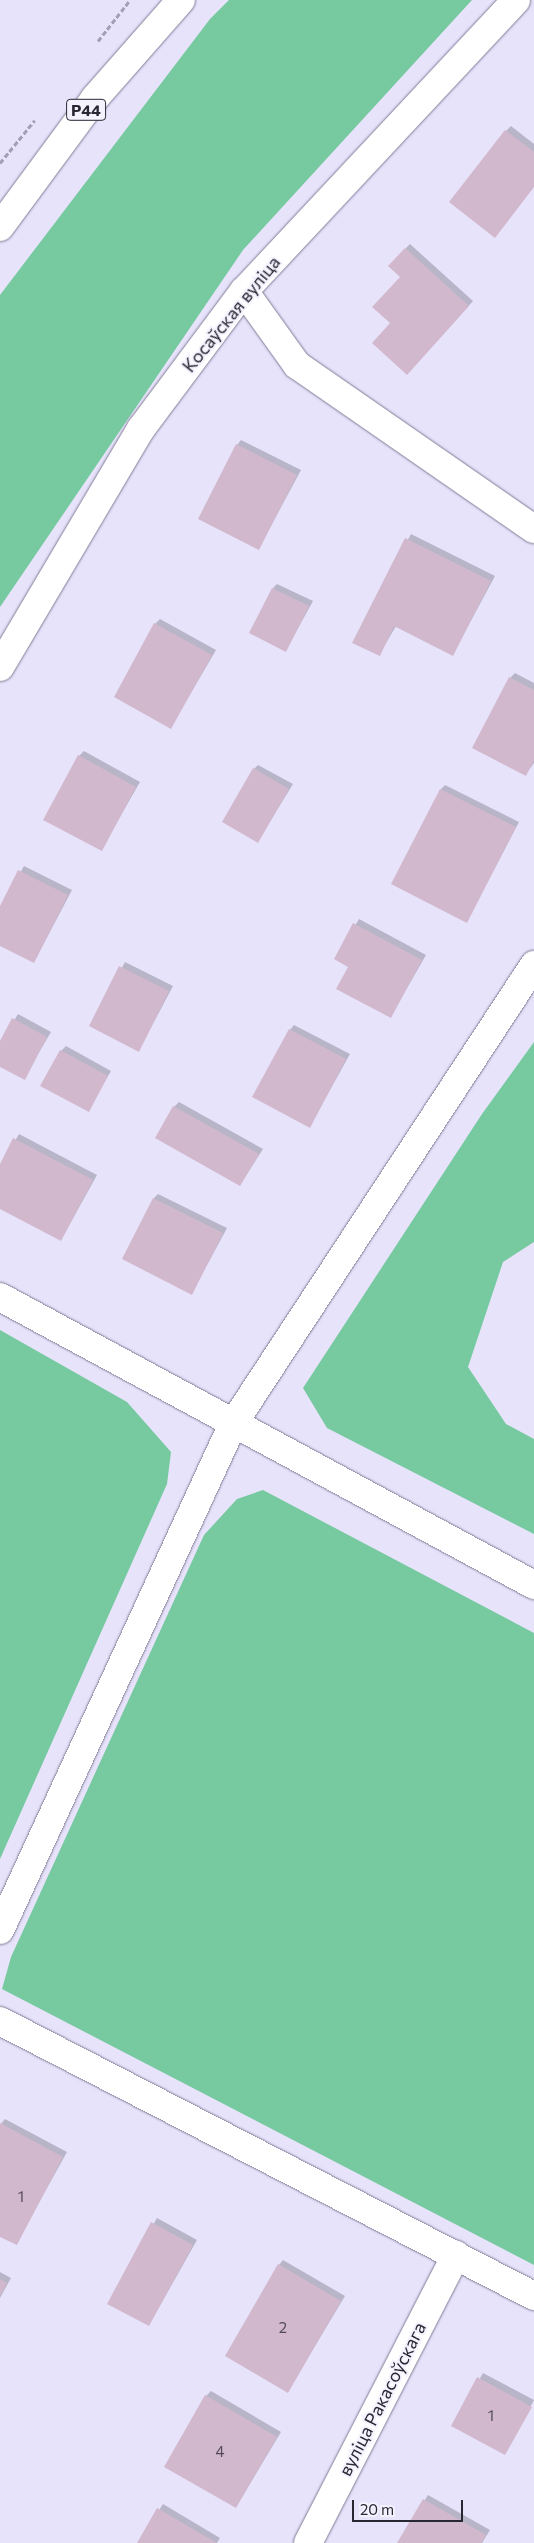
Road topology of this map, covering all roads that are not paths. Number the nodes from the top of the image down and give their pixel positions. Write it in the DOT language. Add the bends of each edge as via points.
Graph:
graph roads {
  1 [pos="181,0"];
  2 [pos="516,0"];
  3 [pos="0,226"];
  4 [pos="244,292"];
  5 [pos="534,529"];
  6 [pos="0,667"];
  7 [pos="534,965"];
  8 [pos="0,1298"];
  9 [pos="233,1424"];
  10 [pos="534,1585"];
  11 [pos="0,1930"];
  12 [pos="0,2021"];
  13 [pos="456,2255"];
  14 [pos="534,2296"];
  15 [pos="308,2543"];
  1 -- 3 [label="street, Р44" via="95,98"];
  2 -- 4 [label="street, Косаўская вуліца"];
  4 -- 5 [label="street" via="297,365"];
  4 -- 6 [label="street, Косаўская вуліца" via="141,429"];
  7 -- 9 [label="street"];
  8 -- 9 [label="street"];
  9 -- 10 [label="street"];
  9 -- 11 [label="street"];
  12 -- 13 [label="street"];
  13 -- 14 [label="street"];
  13 -- 15 [label="street, вуліца Ракасоўскага"];
}
